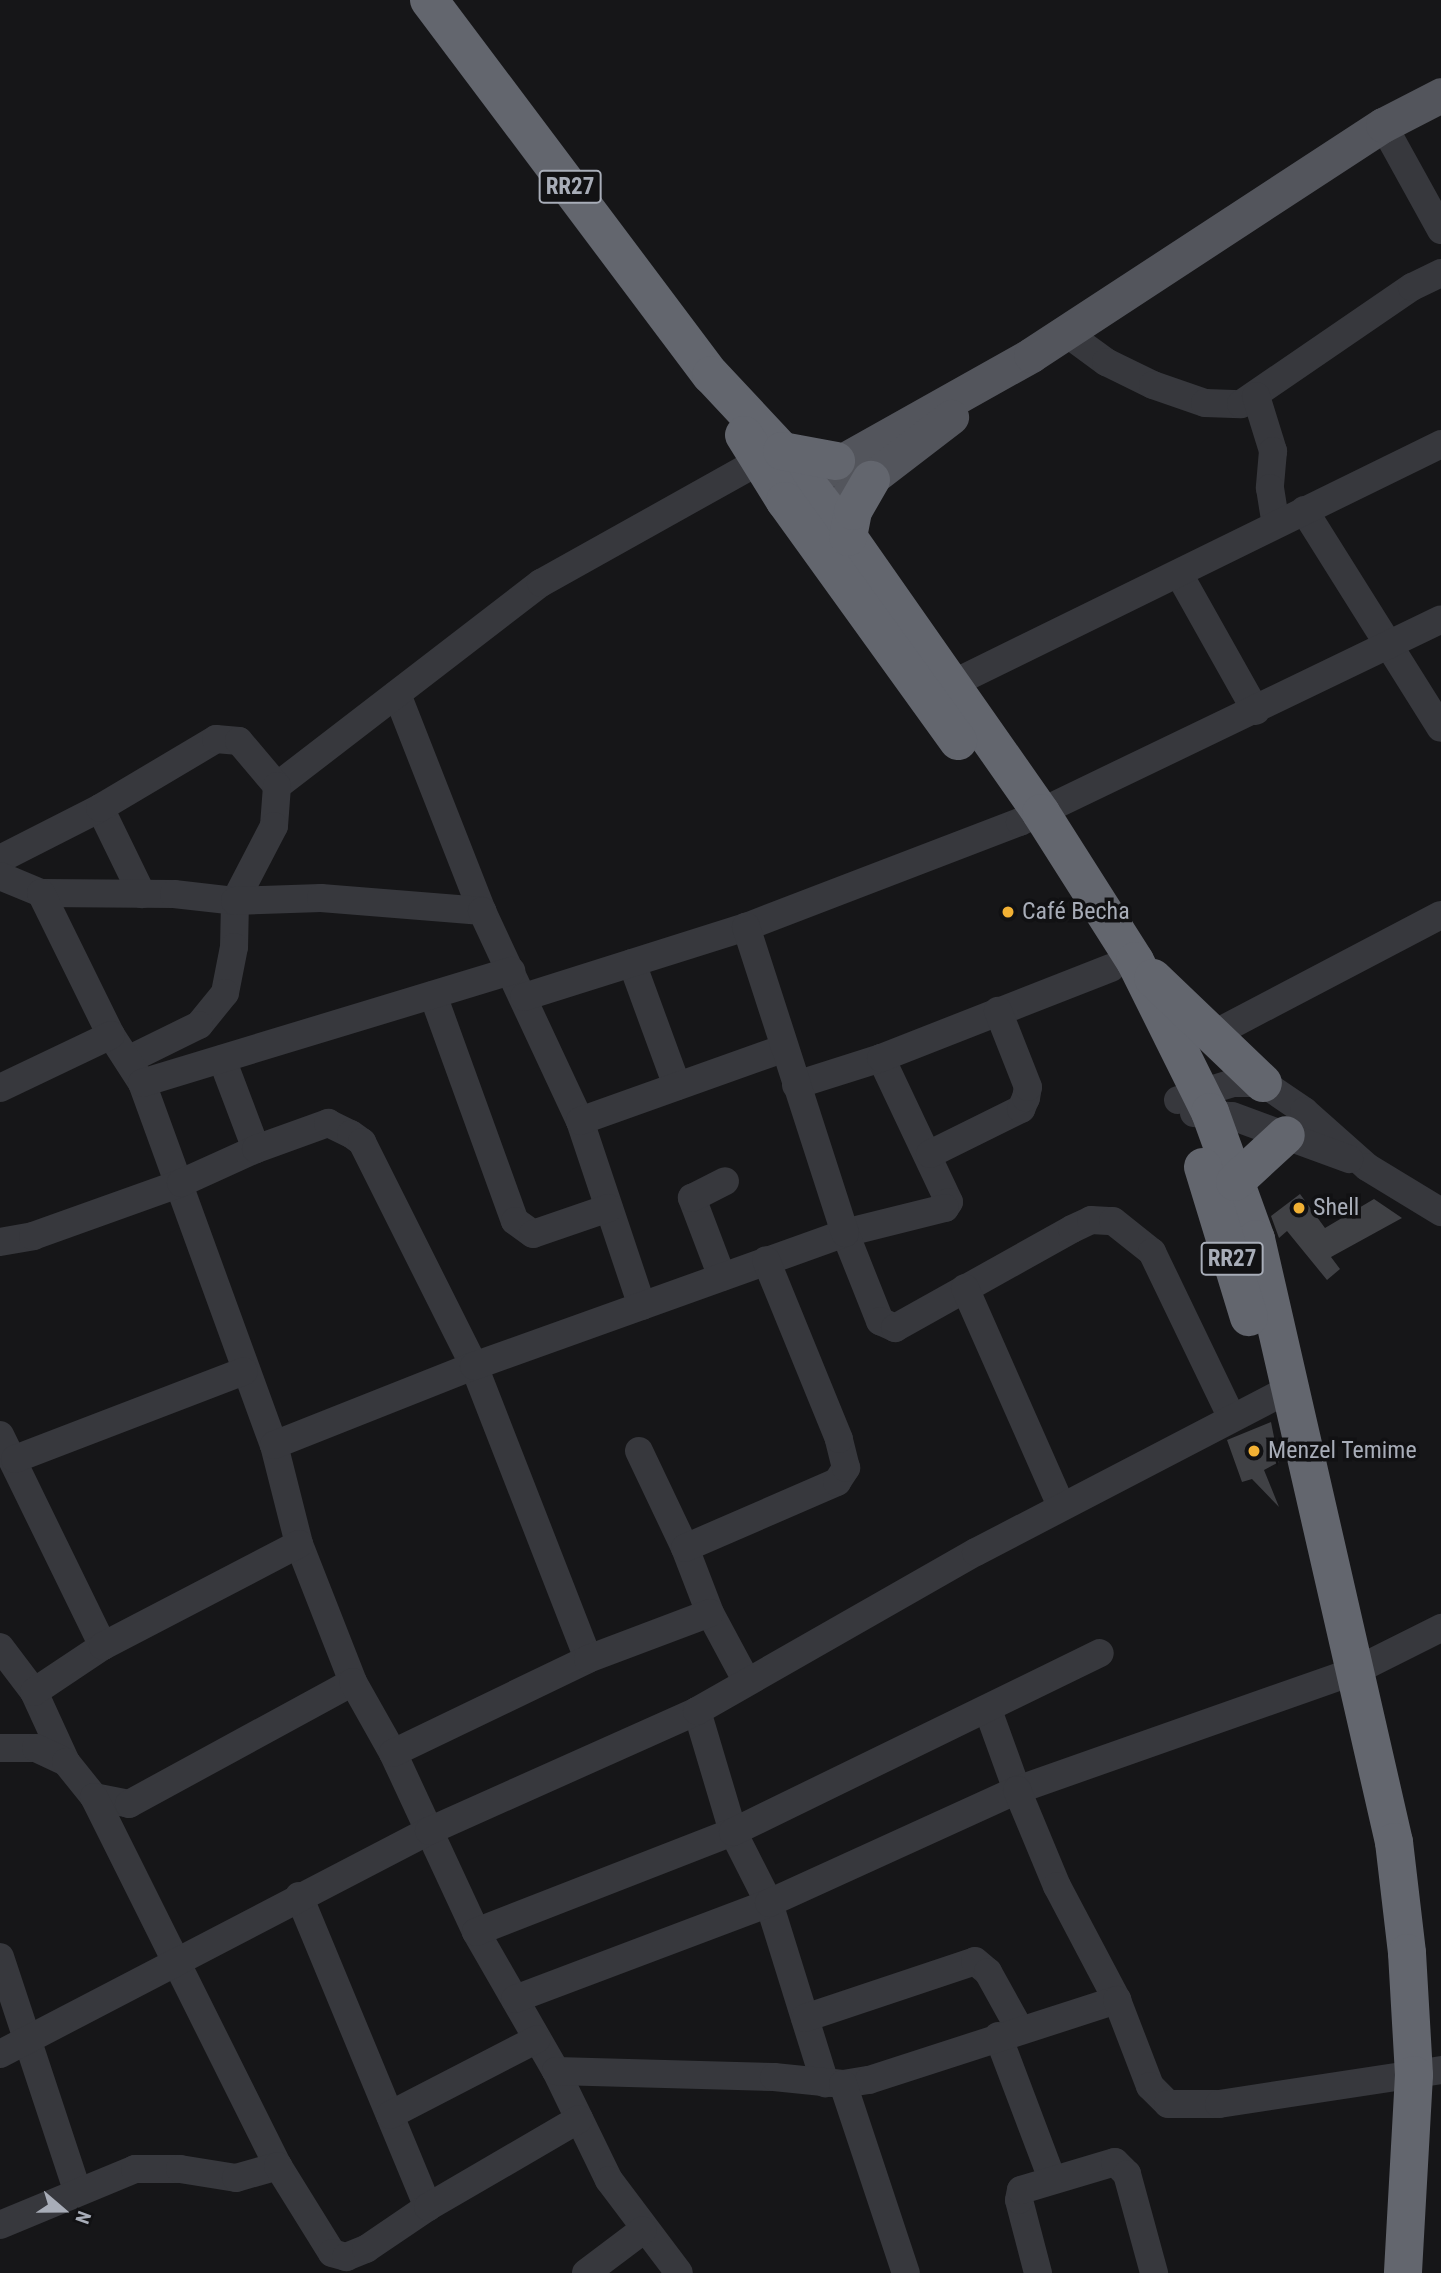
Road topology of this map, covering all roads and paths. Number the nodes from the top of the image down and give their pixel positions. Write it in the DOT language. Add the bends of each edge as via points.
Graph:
graph roads {
  1 [pos="429,0"];
  2 [pos="1441,95"];
  3 [pos="1383,125"];
  4 [pos="1441,230"];
  5 [pos="1441,273"];
  6 [pos="1065,332"];
  7 [pos="1031,355"];
  8 [pos="1256,396"];
  9 [pos="1441,444"];
  10 [pos="771,456"];
  11 [pos="871,480"];
  12 [pos="818,502"];
  13 [pos="1304,510"];
  14 [pos="1276,524"];
  15 [pos="1179,574"];
  16 [pos="1441,620"];
  17 [pos="1389,643"];
  18 [pos="950,685"];
  19 [pos="397,694"];
  20 [pos="1256,711"];
  21 [pos="1441,728"];
  22 [pos="277,786"];
  23 [pos="100,808"];
  24 [pos="1030,818"];
  25 [pos="0,859"];
  26 [pos="0,876"];
  27 [pos="41,893"];
  28 [pos="142,894"];
  29 [pos="235,901"];
  30 [pos="482,911"];
  31 [pos="1441,915"];
  32 [pos="746,927"];
  33 [pos="632,963"];
  34 [pos="1123,964"];
  35 [pos="511,971"];
  36 [pos="433,995"];
  37 [pos="524,997"];
  38 [pos="998,1011"];
  39 [pos="1214,1034"];
  40 [pos="111,1035"];
  41 [pos="782,1049"];
  42 [pos="881,1058"];
  43 [pos="222,1059"];
  44 [pos="135,1072"];
  45 [pos="1263,1083"];
  46 [pos="796,1085"];
  47 [pos="677,1086"];
  48 [pos="0,1088"];
  49 [pos="1194,1104"];
  50 [pos="580,1121"];
  51 [pos="1286,1135"];
  52 [pos="256,1149"];
  53 [pos="930,1154"];
  54 [pos="1367,1167"];
  55 [pos="725,1181"];
  56 [pos="1235,1182"];
  57 [pos="181,1183"];
  58 [pos="609,1208"];
  59 [pos="1441,1212"];
  60 [pos="845,1233"];
  61 [pos="0,1242"];
  62 [pos="766,1260"];
  63 [pos="722,1276"];
  64 [pos="965,1288"];
  65 [pos="642,1306"];
  66 [pos="474,1366"];
  67 [pos="244,1371"];
  68 [pos="1283,1391"];
  69 [pos="1232,1418"];
  70 [pos="0,1435"];
  71 [pos="274,1445"];
  72 [pos="639,1451"];
  73 [pos="15,1459"];
  74 [pos="1061,1506"];
  75 [pos="299,1544"];
  76 [pos="685,1548"];
  77 [pos="710,1614"];
  78 [pos="1441,1628"];
  79 [pos="103,1646"];
  80 [pos="0,1647"];
  81 [pos="1101,1653"];
  82 [pos="588,1659"];
  83 [pos="1347,1674"];
  84 [pos="353,1682"];
  85 [pos="747,1682"];
  86 [pos="34,1692"];
  87 [pos="988,1710"];
  88 [pos="697,1711"];
  89 [pos="0,1748"];
  90 [pos="393,1753"];
  91 [pos="66,1762"];
  92 [pos="1017,1790"];
  93 [pos="94,1797"];
  94 [pos="429,1832"];
  95 [pos="733,1832"];
  96 [pos="299,1896"];
  97 [pos="769,1903"];
  98 [pos="476,1932"];
  99 [pos="0,1957"];
  100 [pos="177,1958"];
  101 [pos="515,1999"];
  102 [pos="1117,2000"];
  103 [pos="805,2018"];
  104 [pos="1009,2032"];
  105 [pos="28,2037"];
  106 [pos="537,2039"];
  107 [pos="0,2054"];
  108 [pos="556,2071"];
  109 [pos="1416,2074"];
  110 [pos="834,2084"];
  111 [pos="390,2115"];
  112 [pos="579,2119"];
  113 [pos="278,2166"];
  114 [pos="1052,2179"];
  115 [pos="77,2190"];
  116 [pos="428,2207"];
  117 [pos="0,2225"];
  118 [pos="643,2230"];
  119 [pos="586,2273"];
  120 [pos="679,2273"];
  121 [pos="906,2273"];
  122 [pos="1038,2273"];
  123 [pos="1154,2273"];
  124 [pos="1377,2273"];
  125 [pos="1403,2273"];
  1 -- 10 [label="highway, RR27"];
  2 -- 3 [label="main road"];
  3 -- 4 [label="street"];
  3 -- 6 [label="main road"];
  5 -- 8 [label="street" via="1412,287"];
  6 -- 7 [label="main road"];
  6 -- 8 [label="street" via="1118,368 1205,403 1241,404"];
  7 -- 11 [label="main road"];
  7 -- 12 [label="main road"];
  8 -- 14 [label="street" via="1273,451 1270,488"];
  9 -- 13 [label="street"];
  10 -- 12 [label="highway, RR27"];
  10 -- 12 [label="highway"];
  10 -- 19 [label="street" via="541,583"];
  11 -- 12 [label="highway" via="853,511"];
  12 -- 18 [label="highway, RR27"];
  12 -- 24 [label="highway, RR27"];
  13 -- 14 [label="street"];
  13 -- 17 [label="street"];
  14 -- 15 [label="street"];
  15 -- 18 [label="street"];
  15 -- 20 [label="street"];
  16 -- 17 [label="street"];
  17 -- 20 [label="street"];
  17 -- 21 [label="street"];
  18 -- 24 [label="highway, RR27"];
  19 -- 22 [label="street"];
  19 -- 30 [label="street"];
  20 -- 24 [label="street"];
  22 -- 23 [label="street" via="239,741 228,737 216,739"];
  22 -- 29 [label="street" via="275,825"];
  23 -- 25 [label="street"];
  23 -- 28 [label="street"];
  24 -- 32 [label="street"];
  24 -- 34 [label="highway, RR27"];
  26 -- 27 [label="street"];
  27 -- 28 [label="street"];
  27 -- 40 [label="street"];
  28 -- 29 [label="street"];
  29 -- 30 [label="street" via="321,898"];
  29 -- 44 [label="street" via="234,947 225,993 199,1025"];
  30 -- 35 [label="street"];
  31 -- 39 [label="street"];
  32 -- 33 [label="street"];
  32 -- 41 [label="street"];
  33 -- 37 [label="street"];
  33 -- 47 [label="street"];
  34 -- 38 [label="street"];
  34 -- 39 [label="highway"];
  34 -- 49 [label="highway, RR27"];
  35 -- 36 [label="street"];
  35 -- 37 [label="street"];
  36 -- 43 [label="street"];
  36 -- 58 [label="street" via="515,1221 533,1234"];
  37 -- 50 [label="street"];
  38 -- 42 [label="street"];
  38 -- 53 [label="street" via="1028,1087 1021,1109"];
  39 -- 45 [label="highway"];
  40 -- 44 [label="street"];
  40 -- 48 [label="street"];
  41 -- 46 [label="street"];
  41 -- 47 [label="street"];
  42 -- 46 [label="street"];
  42 -- 53 [label="street"];
  43 -- 44 [label="street"];
  43 -- 52 [label="street"];
  44 -- 57 [label="street"];
  45 -- 49 [label="street" via="1246,1081"];
  45 -- 54 [label="street" via="1304,1111"];
  46 -- 60 [label="street"];
  47 -- 50 [label="street"];
  49 -- 51 [label="street"];
  49 -- 56 [label="highway, RR27"];
  49 -- 68 [label="highway, RR27"];
  50 -- 58 [label="street"];
  51 -- 54 [label="street"];
  51 -- 56 [label="highway"];
  52 -- 57 [label="street"];
  52 -- 66 [label="street" via="328,1123 362,1142"];
  53 -- 60 [label="street" via="948,1195 945,1208"];
  54 -- 59 [label="street"];
  55 -- 63 [label="street" via="692,1198"];
  56 -- 68 [label="highway, RR27" via="1256,1239"];
  57 -- 61 [label="street" via="33,1236"];
  57 -- 67 [label="street"];
  58 -- 65 [label="street"];
  60 -- 62 [label="street"];
  60 -- 64 [label="street" via="886,1326 895,1328"];
  62 -- 63 [label="street"];
  62 -- 76 [label="street" via="839,1439 846,1468 837,1482"];
  63 -- 65 [label="street"];
  64 -- 69 [label="street" via="1091,1220 1113,1221 1152,1252"];
  64 -- 74 [label="street"];
  65 -- 66 [label="street"];
  66 -- 71 [label="street"];
  66 -- 82 [label="street"];
  67 -- 71 [label="street"];
  67 -- 73 [label="street"];
  68 -- 69 [label="street"];
  68 -- 83 [label="highway, RR27"];
  69 -- 74 [label="street"];
  70 -- 73 [label="street"];
  71 -- 75 [label="street"];
  72 -- 76 [label="street"];
  73 -- 79 [label="street"];
  74 -- 85 [label="street"];
  75 -- 79 [label="street"];
  75 -- 84 [label="street"];
  76 -- 77 [label="street"];
  77 -- 82 [label="street"];
  77 -- 85 [label="street"];
  78 -- 83 [label="street"];
  79 -- 86 [label="street"];
  80 -- 86 [label="street"];
  81 -- 87 [label="street"];
  82 -- 90 [label="street"];
  83 -- 92 [label="street"];
  83 -- 109 [label="highway, RR27"];
  84 -- 90 [label="street"];
  84 -- 93 [label="street" via="129,1804"];
  85 -- 88 [label="street"];
  86 -- 91 [label="street"];
  87 -- 92 [label="street"];
  87 -- 95 [label="street"];
  88 -- 94 [label="street"];
  88 -- 95 [label="street"];
  89 -- 91 [label="street" via="20,1745"];
  90 -- 94 [label="street"];
  91 -- 93 [label="street"];
  92 -- 97 [label="street"];
  92 -- 102 [label="street" via="1057,1886"];
  93 -- 100 [label="street"];
  94 -- 96 [label="street"];
  94 -- 98 [label="street"];
  95 -- 97 [label="street"];
  95 -- 98 [label="street"];
  96 -- 100 [label="street"];
  96 -- 111 [label="street"];
  97 -- 101 [label="street"];
  97 -- 103 [label="street"];
  98 -- 101 [label="street"];
  99 -- 105 [label="street"];
  100 -- 105 [label="street"];
  100 -- 113 [label="street"];
  101 -- 106 [label="street"];
  102 -- 104 [label="street"];
  102 -- 109 [label="street" via="1150,2086 1168,2104 1219,2104"];
  103 -- 104 [label="street" via="975,1961 988,1972"];
  103 -- 110 [label="street"];
  104 -- 110 [label="street" via="869,2080"];
  104 -- 114 [label="street"];
  105 -- 107 [label="street"];
  105 -- 115 [label="street"];
  106 -- 108 [label="street"];
  106 -- 111 [label="street"];
  108 -- 110 [label="street"];
  108 -- 112 [label="street"];
  109 -- 124 [label="highway, RR27"];
  109 -- 125 [label="highway, RR27"];
  110 -- 121 [label="street"];
  111 -- 116 [label="street"];
  112 -- 116 [label="street"];
  112 -- 118 [label="street" via="609,2180"];
  113 -- 115 [label="street" via="236,2178 180,2169 135,2169"];
  113 -- 116 [label="street" via="332,2252 341,2256 366,2249"];
  114 -- 122 [label="street" via="1019,2195"];
  114 -- 123 [label="street" via="1115,2162 1124,2166"];
  115 -- 117 [label="street"];
  118 -- 119 [label="street"];
  118 -- 120 [label="street"];
}
